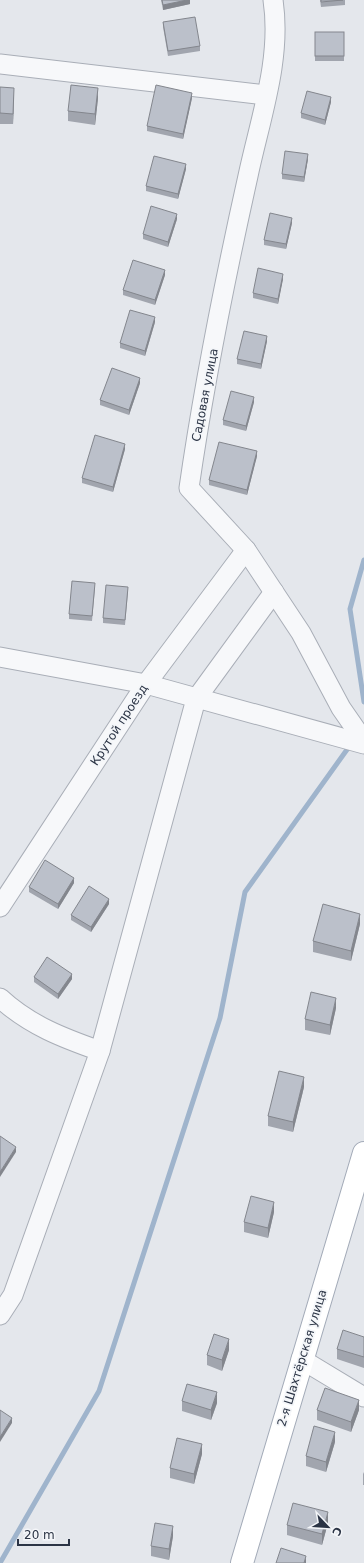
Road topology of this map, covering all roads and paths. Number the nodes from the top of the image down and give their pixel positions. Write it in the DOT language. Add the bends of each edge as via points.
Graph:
graph roads {
  1 [pos="273,0"];
  2 [pos="0,64"];
  3 [pos="266,95"];
  4 [pos="246,550"];
  5 [pos="274,592"];
  6 [pos="0,657"];
  7 [pos="146,684"];
  8 [pos="196,699"];
  9 [pos="364,741"];
  10 [pos="364,744"];
  11 [pos="0,907"];
  12 [pos="0,998"];
  13 [pos="100,1051"];
  14 [pos="364,1153"];
  15 [pos="0,1315"];
  16 [pos="301,1359"];
  17 [pos="364,1397"];
  18 [pos="242,1563"];
  1 -- 3 [label="street, Садовая улица" via="276,18 273,60"];
  2 -- 3 [label="street"];
  3 -- 4 [label="street, Садовая улица" via="198,428 189,488"];
  4 -- 5 [label="street, Садовая улица"];
  4 -- 7 [label="street, Крутой проезд"];
  5 -- 8 [label="street"];
  5 -- 9 [label="street, Садовая улица" via="301,633 341,708"];
  6 -- 7 [label="street"];
  7 -- 8 [label="street"];
  7 -- 11 [label="street, Крутой проезд"];
  8 -- 10 [label="street"];
  8 -- 13 [label="street"];
  12 -- 13 [label="street" via="36,1026"];
  13 -- 15 [label="street" via="13,1295"];
  14 -- 16 [label="main road, 2-я Шахтёрская улица"];
  16 -- 17 [label="street"];
  16 -- 18 [label="main road, 2-я Шахтёрская улица"];
}
